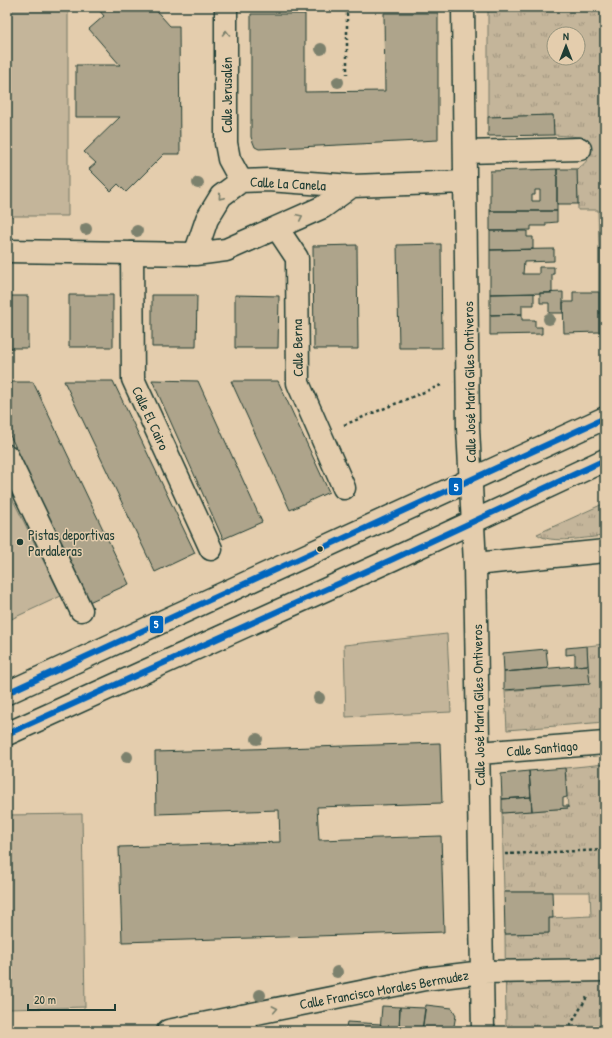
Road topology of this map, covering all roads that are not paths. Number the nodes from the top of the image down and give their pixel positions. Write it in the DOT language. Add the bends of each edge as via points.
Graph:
graph roads {
  1 [pos="226,7"];
  2 [pos="463,7"];
  3 [pos="580,149"];
  4 [pos="465,152"];
  5 [pos="241,181"];
  6 [pos="465,182"];
  7 [pos="352,186"];
  8 [pos="277,228"];
  9 [pos="7,250"];
  10 [pos="132,253"];
  11 [pos="195,254"];
  12 [pos="605,418"];
  13 [pos="7,456"];
  14 [pos="605,460"];
  15 [pos="471,478"];
  16 [pos="344,488"];
  17 [pos="473,522"];
  18 [pos="211,549"];
  19 [pos="605,551"];
  20 [pos="475,564"];
  21 [pos="81,610"];
  22 [pos="7,693"];
  23 [pos="7,734"];
  24 [pos="605,743"];
  25 [pos="479,753"];
  26 [pos="603,970"];
  27 [pos="483,972"];
  28 [pos="244,1024"];
  29 [pos="168,1031"];
  30 [pos="483,1031"];
  5 -- 1 [label="main road, Calle Jerusalén, one-way" via="229,159 226,143"];
  2 -- 4 [label="main road, Calle José María Giles Ontiveros"];
  3 -- 4 [label="main road"];
  4 -- 6 [label="main road, Calle José María Giles Ontiveros"];
  5 -- 7 [label="main road, Calle La Canela" via="268,180"];
  5 -- 11 [label="main road, Calle La Canela, one-way" via="221,196 207,218"];
  6 -- 7 [label="main road, Calle La Canela"];
  6 -- 15 [label="main road, Calle José María Giles Ontiveros"];
  8 -- 7 [label="main road, Calle La Canela, one-way" via="323,206"];
  8 -- 11 [label="main road, Calle La Canela" via="226,250"];
  8 -- 16 [label="main road, Calle Berna" via="297,258 298,383"];
  9 -- 10 [label="main road, Calle La Canela"];
  10 -- 11 [label="main road, Calle La Canela"];
  10 -- 18 [label="main road, Calle El Cairo" via="133,379"];
  12 -- 15 [label="main road"];
  13 -- 21 [label="main road"];
  14 -- 17 [label="main road"];
  15 -- 17 [label="main road, Calle José María Giles Ontiveros"];
  15 -- 22 [label="main road"];
  17 -- 20 [label="main road, Calle José María Giles Ontiveros"];
  17 -- 23 [label="main road"];
  19 -- 20 [label="main road"];
  20 -- 25 [label="main road, Calle José María Giles Ontiveros"];
  24 -- 25 [label="main road, Calle Santiago"];
  25 -- 27 [label="main road, Calle José María Giles Ontiveros"];
  26 -- 27 [label="main road, Calle Francisco Morales Bermudez"];
  28 -- 27 [label="main road, Calle Francisco Morales Bermudez, one-way" via="425,979"];
  27 -- 30 [label="main road, Calle José María Giles Ontiveros"];
  28 -- 29 [label="main road, Calle Francisco Morales Bermudez"];
}
